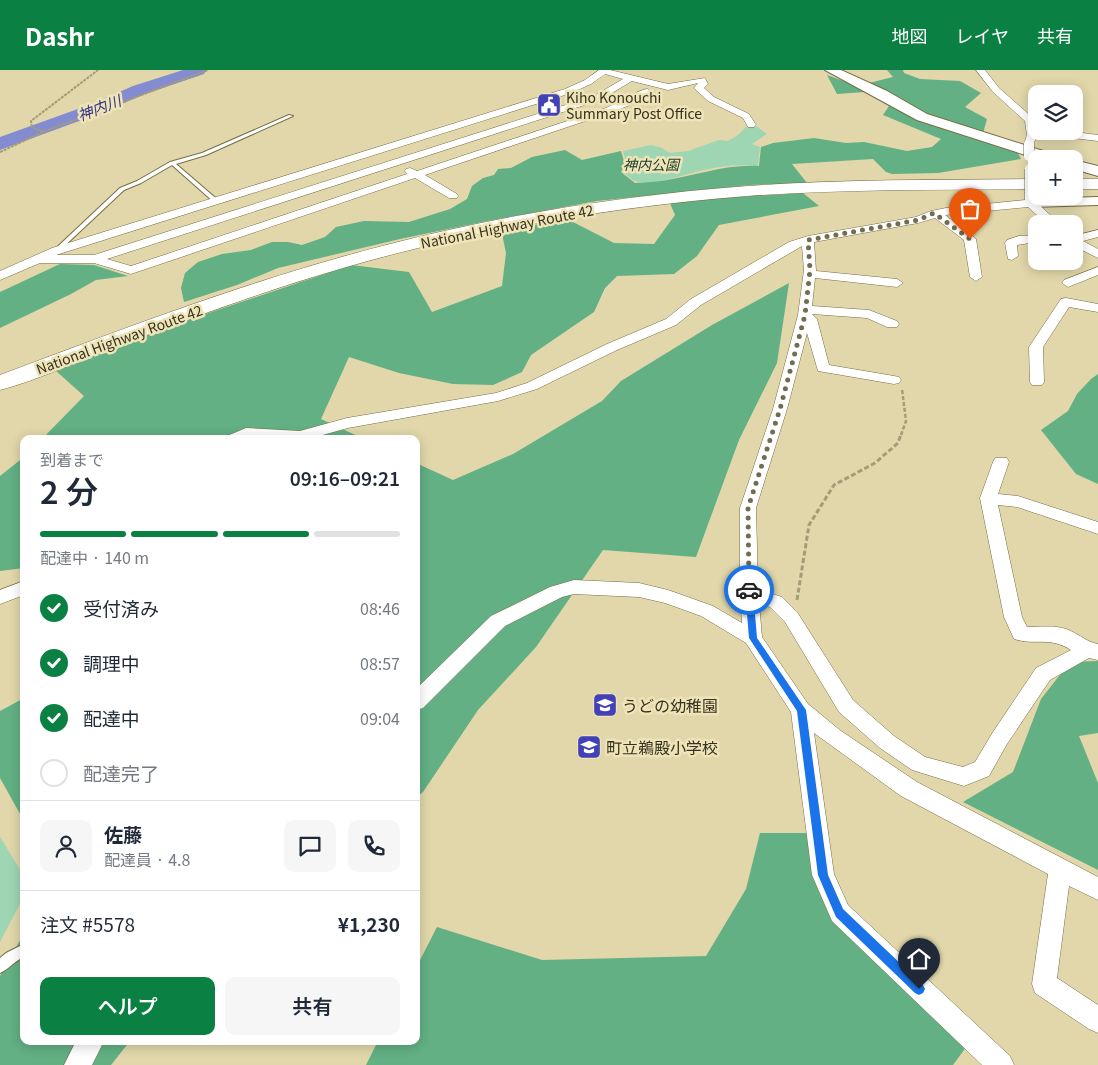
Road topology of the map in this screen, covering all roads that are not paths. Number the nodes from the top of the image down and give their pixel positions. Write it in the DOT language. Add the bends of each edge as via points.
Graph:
graph roads {
  1 [pos="831,70"];
  2 [pos="980,70"];
  3 [pos="604,71"];
  4 [pos="630,78"];
  5 [pos="645,91"];
  6 [pos="290,116"];
  7 [pos="489,116"];
  8 [pos="1028,118"];
  9 [pos="751,125"];
  10 [pos="509,127"];
  11 [pos="1083,136"];
  12 [pos="526,137"];
  13 [pos="1098,138"];
  14 [pos="1028,151"];
  15 [pos="376,153"];
  16 [pos="172,162"];
  17 [pos="396,164"];
  18 [pos="1083,167"];
  19 [pos="1098,171"];
  20 [pos="415,174"];
  21 [pos="1083,184"];
  22 [pos="1098,184"];
  23 [pos="1028,187"];
  24 [pos="1028,188"];
  25 [pos="253,190"];
  26 [pos="454,196"];
  27 [pos="1083,198"];
  28 [pos="1098,201"];
  29 [pos="217,202"];
  30 [pos="270,204"];
  31 [pos="934,213"];
  32 [pos="286,218"];
  33 [pos="1098,233"];
  34 [pos="1083,238"];
  35 [pos="1028,239"];
  36 [pos="808,240"];
  37 [pos="1083,246"];
  38 [pos="56,252"];
  39 [pos="1098,254"];
  40 [pos="1012,256"];
  41 [pos="36,259"];
  42 [pos="96,259"];
  43 [pos="1098,272"];
  44 [pos="809,274"];
  45 [pos="0,276"];
  46 [pos="976,277"];
  47 [pos="1068,282"];
  48 [pos="897,283"];
  49 [pos="1098,308"];
  50 [pos="805,312"];
  51 [pos="892,324"];
  52 [pos="897,381"];
  53 [pos="1037,382"];
  54 [pos="0,383"];
  55 [pos="240,435"];
  56 [pos="286,435"];
  57 [pos="304,435"];
  58 [pos="1001,462"];
  59 [pos="988,498"];
  60 [pos="1098,528"];
  61 [pos="20,590"];
  62 [pos="749,593"];
  63 [pos="0,597"];
  64 [pos="753,638"];
  65 [pos="1092,651"];
  66 [pos="420,698"];
  67 [pos="801,710"];
  68 [pos="1060,871"];
  69 [pos="1098,889"];
  70 [pos="20,952"];
  71 [pos="0,967"];
  72 [pos="1098,1020"];
  73 [pos="89,1045"];
  74 [pos="78,1065"];
  75 [pos="1001,1065"];
  1 -- 14 [label="main road" via="922,117"];
  2 -- 8 [label="street" via="996,90"];
  3 -- 4 [label="street"];
  3 -- 7 [label="street" via="568,91"];
  4 -- 9 [label="street" via="668,87 702,80 699,88 711,100 746,116"];
  4 -- 10 [label="street" via="597,98"];
  5 -- 12 [label="street" via="627,103"];
  6 -- 16 [label="lane" via="204,154"];
  7 -- 10 [label="street"];
  7 -- 15 [label="street"];
  10 -- 12 [label="street"];
  10 -- 17 [label="street"];
  11 -- 13 [label="street"];
  12 -- 20 [label="street"];
  15 -- 17 [label="street"];
  15 -- 25 [label="street"];
  16 -- 29 [label="lane"];
  16 -- 38 [label="lane" via="122,190"];
  17 -- 20 [label="street"];
  17 -- 30 [label="street"];
  18 -- 19 [label="main road"];
  20 -- 26 [label="street"];
  20 -- 32 [label="street"];
  21 -- 22 [label="highway"];
  23 -- 54 [label="highway, National Highway Route 42" via="858,186 751,191 680,197 532,219 450,235 259,288"];
  24 -- 31 [label="street"];
  25 -- 29 [label="street"];
  25 -- 30 [label="street"];
  27 -- 28 [label="street"];
  29 -- 38 [label="street"];
  30 -- 32 [label="street"];
  30 -- 42 [label="street"];
  31 -- 36 [label="street" via="918,220"];
  31 -- 46 [label="street" via="970,239"];
  32 -- 42 [label="street" via="131,270"];
  33 -- 34 [label="street"];
  35 -- 40 [label="street" via="1011,243"];
  36 -- 44 [label="street"];
  36 -- 57 [label="street" via="732,279 672,322 532,386 498,397 347,423"];
  37 -- 39 [label="street"];
  38 -- 41 [label="street"];
  41 -- 42 [label="street"];
  41 -- 45 [label="street"];
  43 -- 47 [label="street"];
  44 -- 48 [label="street"];
  44 -- 50 [label="street"];
  49 -- 53 [label="street" via="1066,302 1036,347"];
  50 -- 51 [label="street" via="869,314"];
  50 -- 52 [label="street" via="810,319 823,368"];
  50 -- 62 [label="street" via="780,409 748,508"];
  55 -- 56 [label="street" via="246,432"];
  58 -- 59 [label="street"];
  59 -- 60 [label="street" via="1018,502"];
  59 -- 65 [label="street" via="1013,617 1021,634 1062,634"];
  61 -- 63 [label="street"];
  62 -- 64 [label="street"];
  62 -- 65 [label="street" via="776,602 793,620 846,706 887,742 919,764 964,777 982,769 1043,674"];
  64 -- 66 [label="street" via="706,611 668,597 639,590 574,587 556,592 498,621"];
  64 -- 67 [label="street"];
  67 -- 68 [label="street" via="908,789"];
  67 -- 75 [label="street" via="823,875 840,913"];
  68 -- 69 [label="street"];
  68 -- 72 [label="street" via="1044,984"];
  70 -- 71 [label="lane"];
  73 -- 74 [label="street"];
}
